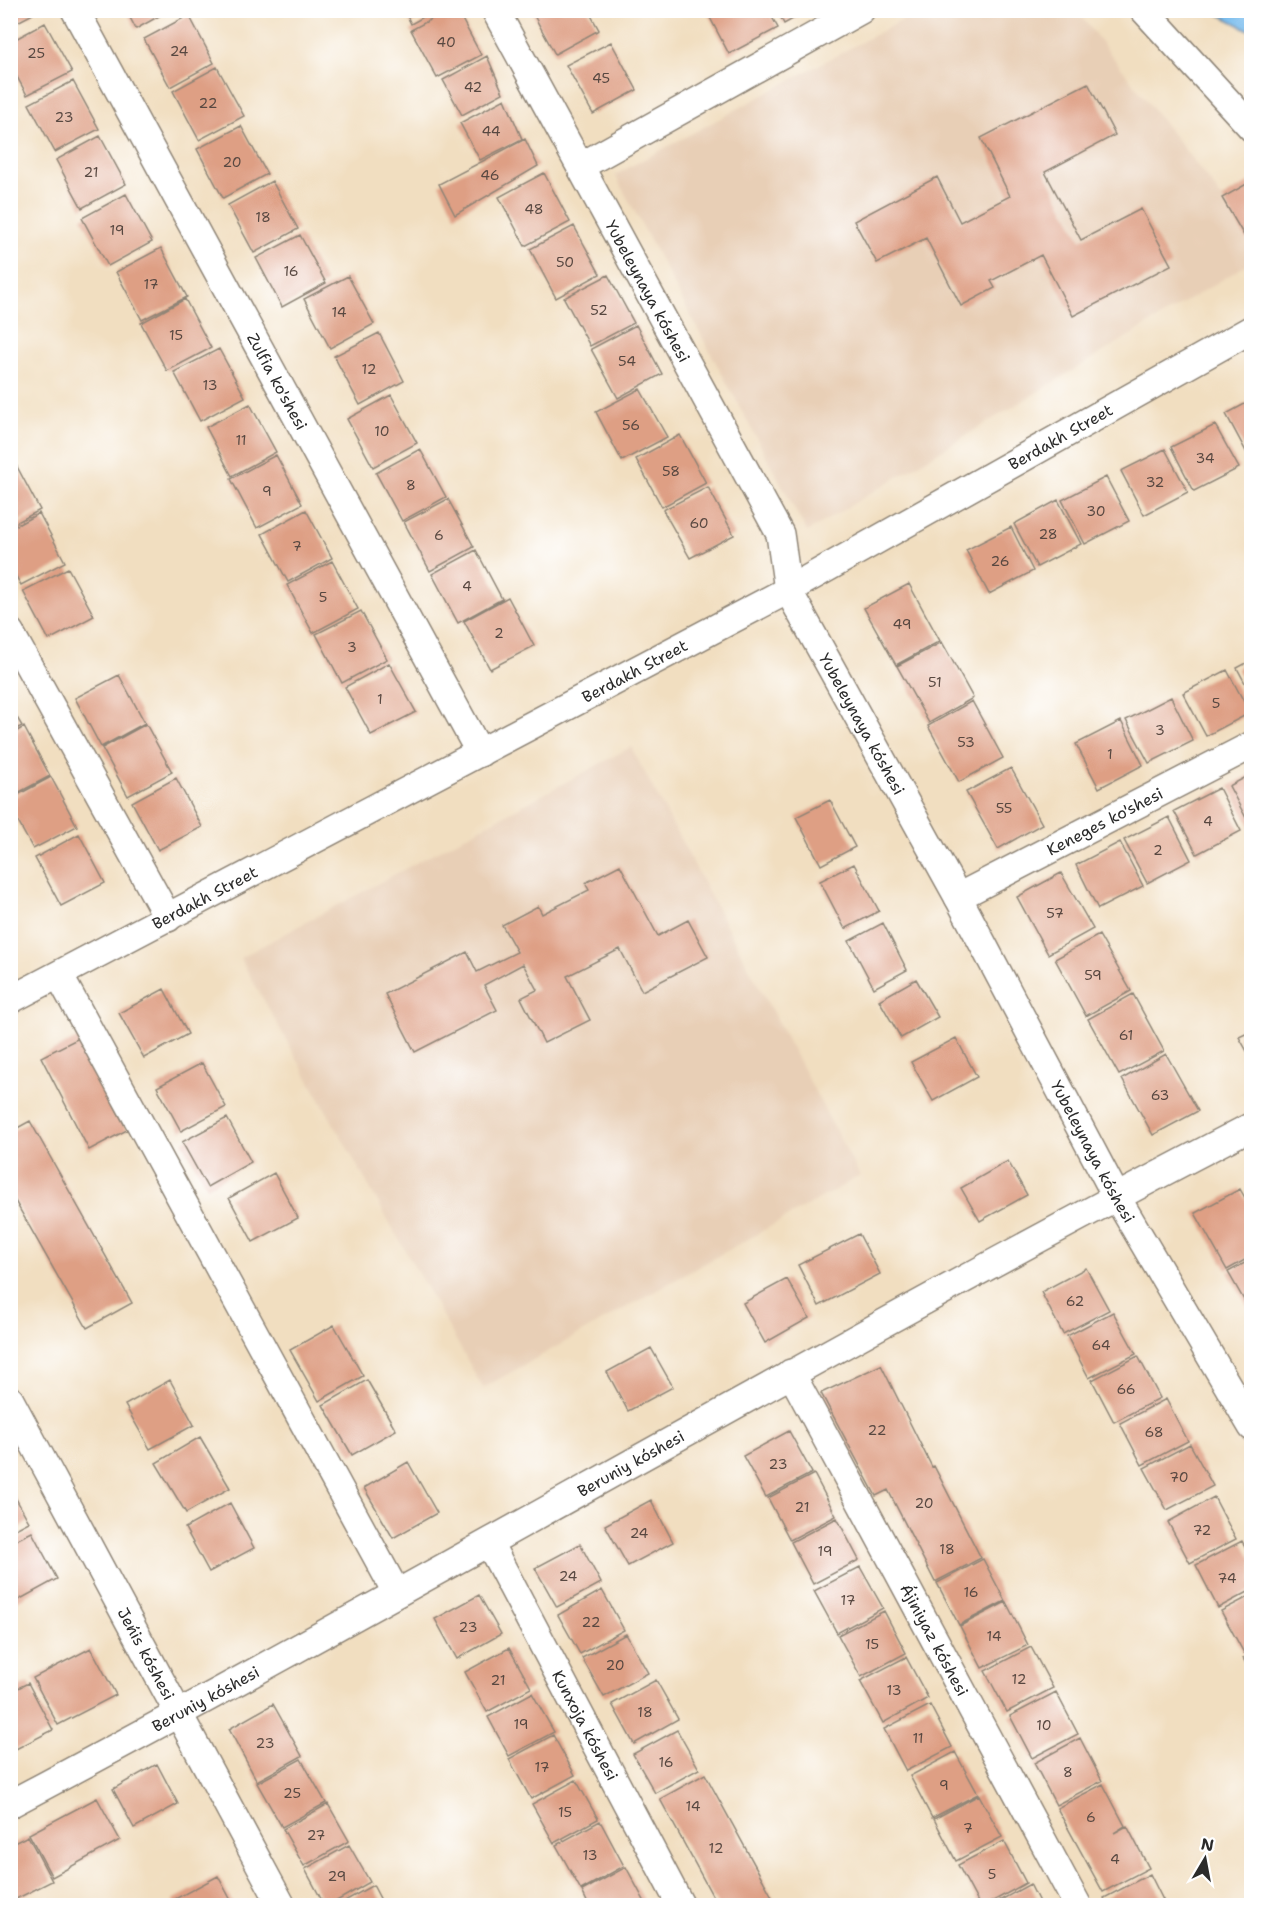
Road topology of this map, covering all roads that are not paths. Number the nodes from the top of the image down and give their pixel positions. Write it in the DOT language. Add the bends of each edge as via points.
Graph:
graph roads {
  1 [pos="75,10"];
  2 [pos="495,10"];
  3 [pos="861,10"];
  4 [pos="1144,10"];
  5 [pos="1251,128"];
  6 [pos="581,166"];
  7 [pos="1251,329"];
  8 [pos="788,590"];
  9 [pos="10,632"];
  10 [pos="1251,745"];
  11 [pos="480,753"];
  12 [pos="958,897"];
  13 [pos="168,918"];
  14 [pos="59,975"];
  15 [pos="10,1000"];
  16 [pos="1251,1126"];
  17 [pos="1116,1196"];
  18 [pos="791,1373"];
  19 [pos="10,1400"];
  20 [pos="1251,1427"];
  21 [pos="489,1543"];
  22 [pos="396,1592"];
  23 [pos="179,1714"];
  24 [pos="10,1804"];
  25 [pos="282,1905"];
  26 [pos="681,1905"];
  27 [pos="1078,1905"];
  1 -- 11 [label="street, Zulfia ko'shesi"];
  2 -- 6 [label="street, Yubeleynaya kóshesi"];
  3 -- 6 [label="street"];
  4 -- 5 [label="street"];
  6 -- 8 [label="street, Yubeleynaya kóshesi" via="780,534"];
  7 -- 8 [label="street, Berdakh Street"];
  8 -- 11 [label="street, Berdakh Street"];
  8 -- 12 [label="street, Yubeleynaya kóshesi"];
  9 -- 13 [label="street"];
  10 -- 12 [label="street, Keneges ko'shesi"];
  11 -- 13 [label="street, Berdakh Street"];
  12 -- 17 [label="street, Yubeleynaya kóshesi"];
  13 -- 14 [label="street, Berdakh Street"];
  14 -- 15 [label="street, Berdakh Street"];
  14 -- 22 [label="street"];
  16 -- 17 [label="street, Beruniy kóshesi"];
  17 -- 18 [label="street, Beruniy kóshesi"];
  17 -- 20 [label="street, Yubeleynaya kóshesi"];
  18 -- 21 [label="street, Beruniy kóshesi"];
  18 -- 27 [label="street, Ájiniyaz kóshesi"];
  19 -- 23 [label="street, Jeńis kóshesi"];
  21 -- 22 [label="street, Beruniy kóshesi"];
  21 -- 26 [label="street, Kunxoja kóshesi"];
  22 -- 23 [label="street, Beruniy kóshesi"];
  23 -- 24 [label="street, Beruniy kóshesi"];
  23 -- 25 [label="street, Jeńis kóshesi"];
}
